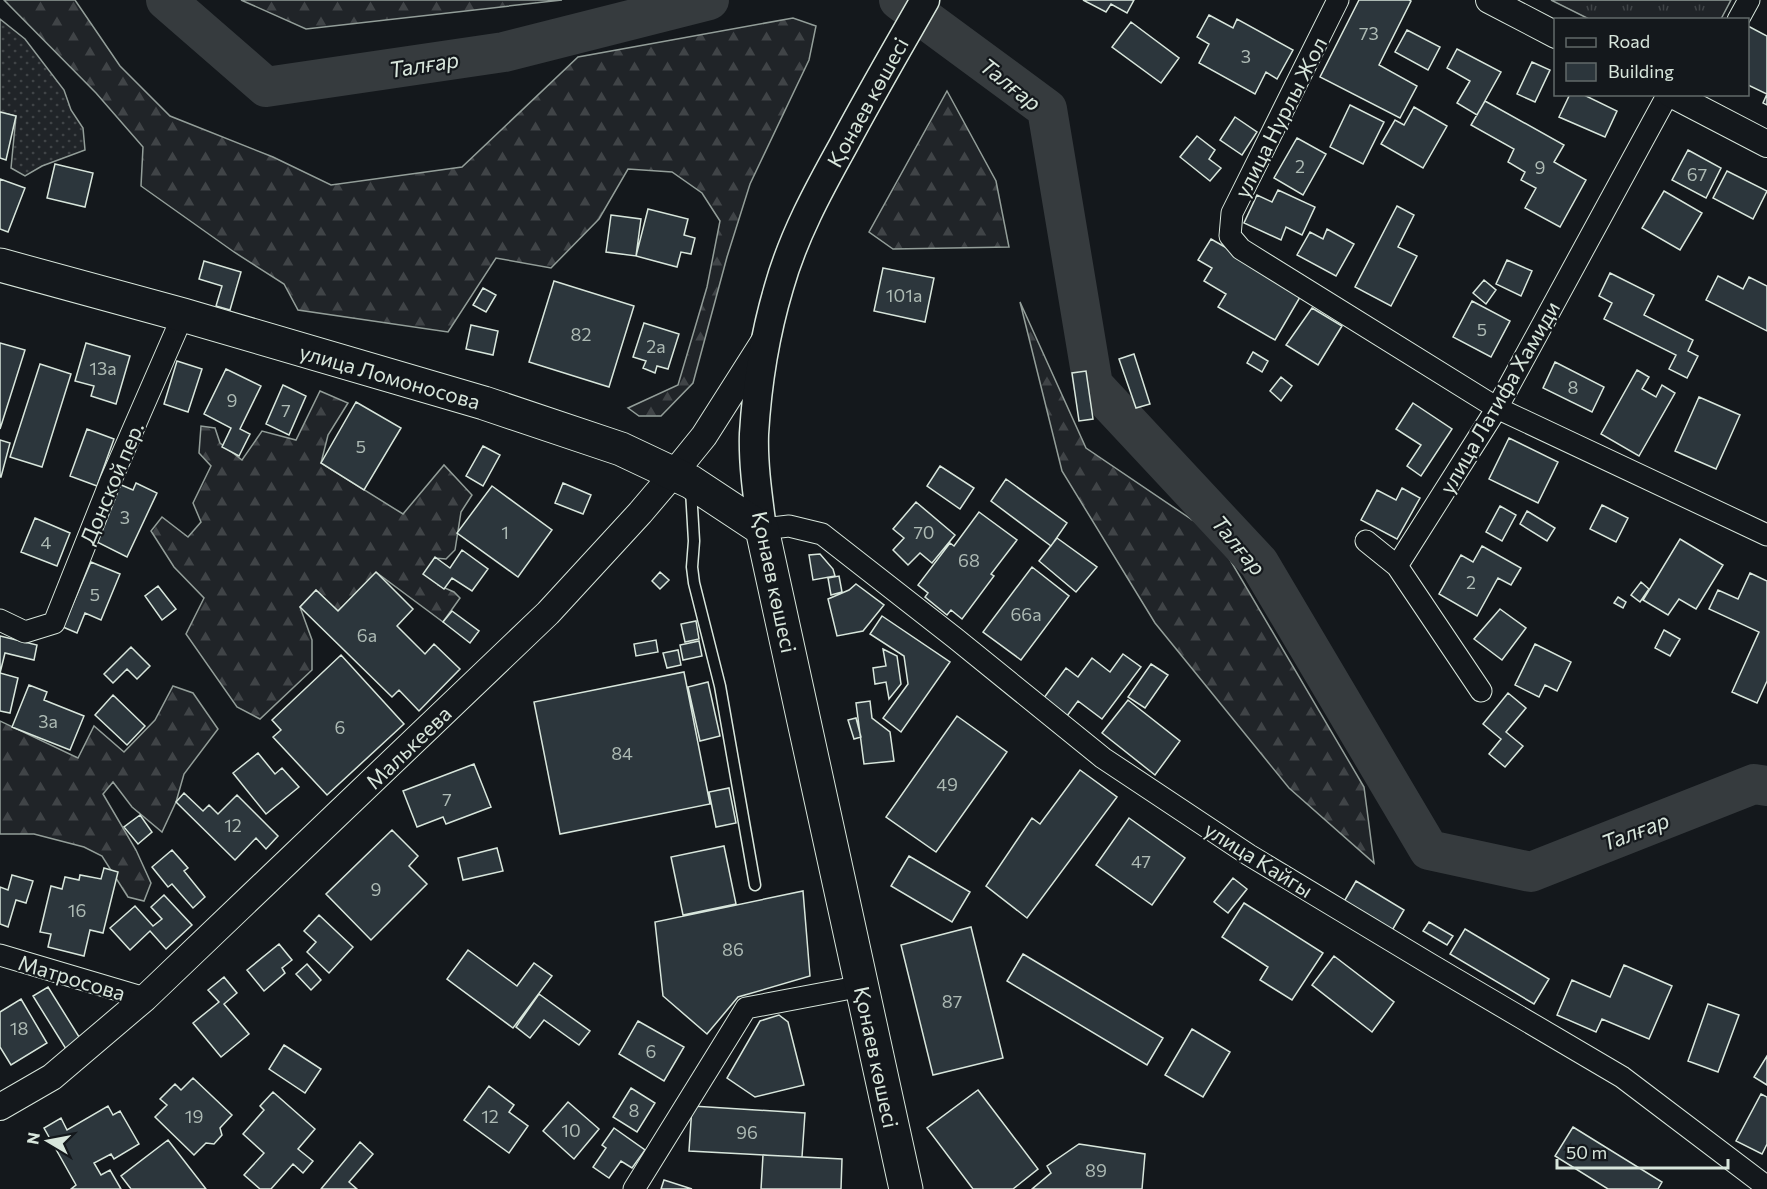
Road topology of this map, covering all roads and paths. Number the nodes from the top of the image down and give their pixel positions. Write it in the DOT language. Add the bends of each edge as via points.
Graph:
graph roads {
  1 [pos="925,0"];
  2 [pos="1338,0"];
  3 [pos="1489,0"];
  4 [pos="1749,0"];
  5 [pos="1739,18"];
  6 [pos="1554,33"];
  7 [pos="1683,97"];
  8 [pos="1767,144"];
  9 [pos="0,265"];
  10 [pos="183,315"];
  11 [pos="766,338"];
  12 [pos="1497,408"];
  13 [pos="682,478"];
  14 [pos="762,529"];
  15 [pos="1767,535"];
  16 [pos="1366,541"];
  17 [pos="1397,566"];
  18 [pos="0,620"];
  19 [pos="1480,691"];
  20 [pos="755,885"];
  21 [pos="0,955"];
  22 [pos="861,986"];
  23 [pos="145,998"];
  24 [pos="0,1107"];
  25 [pos="1767,1187"];
  26 [pos="634,1189"];
  27 [pos="906,1189"];
  1 -- 11 [label="main road, Қонаев көшесі" via="816,194 797,236"];
  2 -- 12 [label="street, улица Нурлы Жол" via="1232,213 1230,236 1241,249"];
  3 -- 6 [label="street"];
  4 -- 5 [label="street"];
  7 -- 8 [label="street"];
  7 -- 12 [label="street, улица Латифа Хамиди"];
  9 -- 10 [label="main road, улица Ломоносова"];
  10 -- 13 [label="main road, улица Ломоносова" via="484,403 621,449"];
  10 -- 18 [label="street, Донской пер." via="54,623 25,632"];
  11 -- 13 [label="street, Малькеева"];
  11 -- 14 [label="main road, Қонаев көшесі" via="754,435"];
  12 -- 15 [label="street"];
  12 -- 17 [label="street, улица Латифа Хамиди"];
  13 -- 14 [label="main road, улица Ломоносова"];
  13 -- 20 [label="lane" via="694,541 694,583 720,686"];
  13 -- 23 [label="street, Малькеева" via="640,513 548,613"];
  14 -- 22 [label="main road, Қонаев көшесі"];
  14 -- 25 [label="street, улица Кайгы" via="789,526 822,534 1103,758 1250,855 1622,1077"];
  16 -- 17 [label="street"];
  17 -- 19 [label="street"];
  21 -- 23 [label="street, Матросова"];
  22 -- 26 [label="street" via="746,1008"];
  22 -- 27 [label="main road, Қонаев көшесі"];
  23 -- 24 [label="street, Малькеева" via="52,1077"];
}
